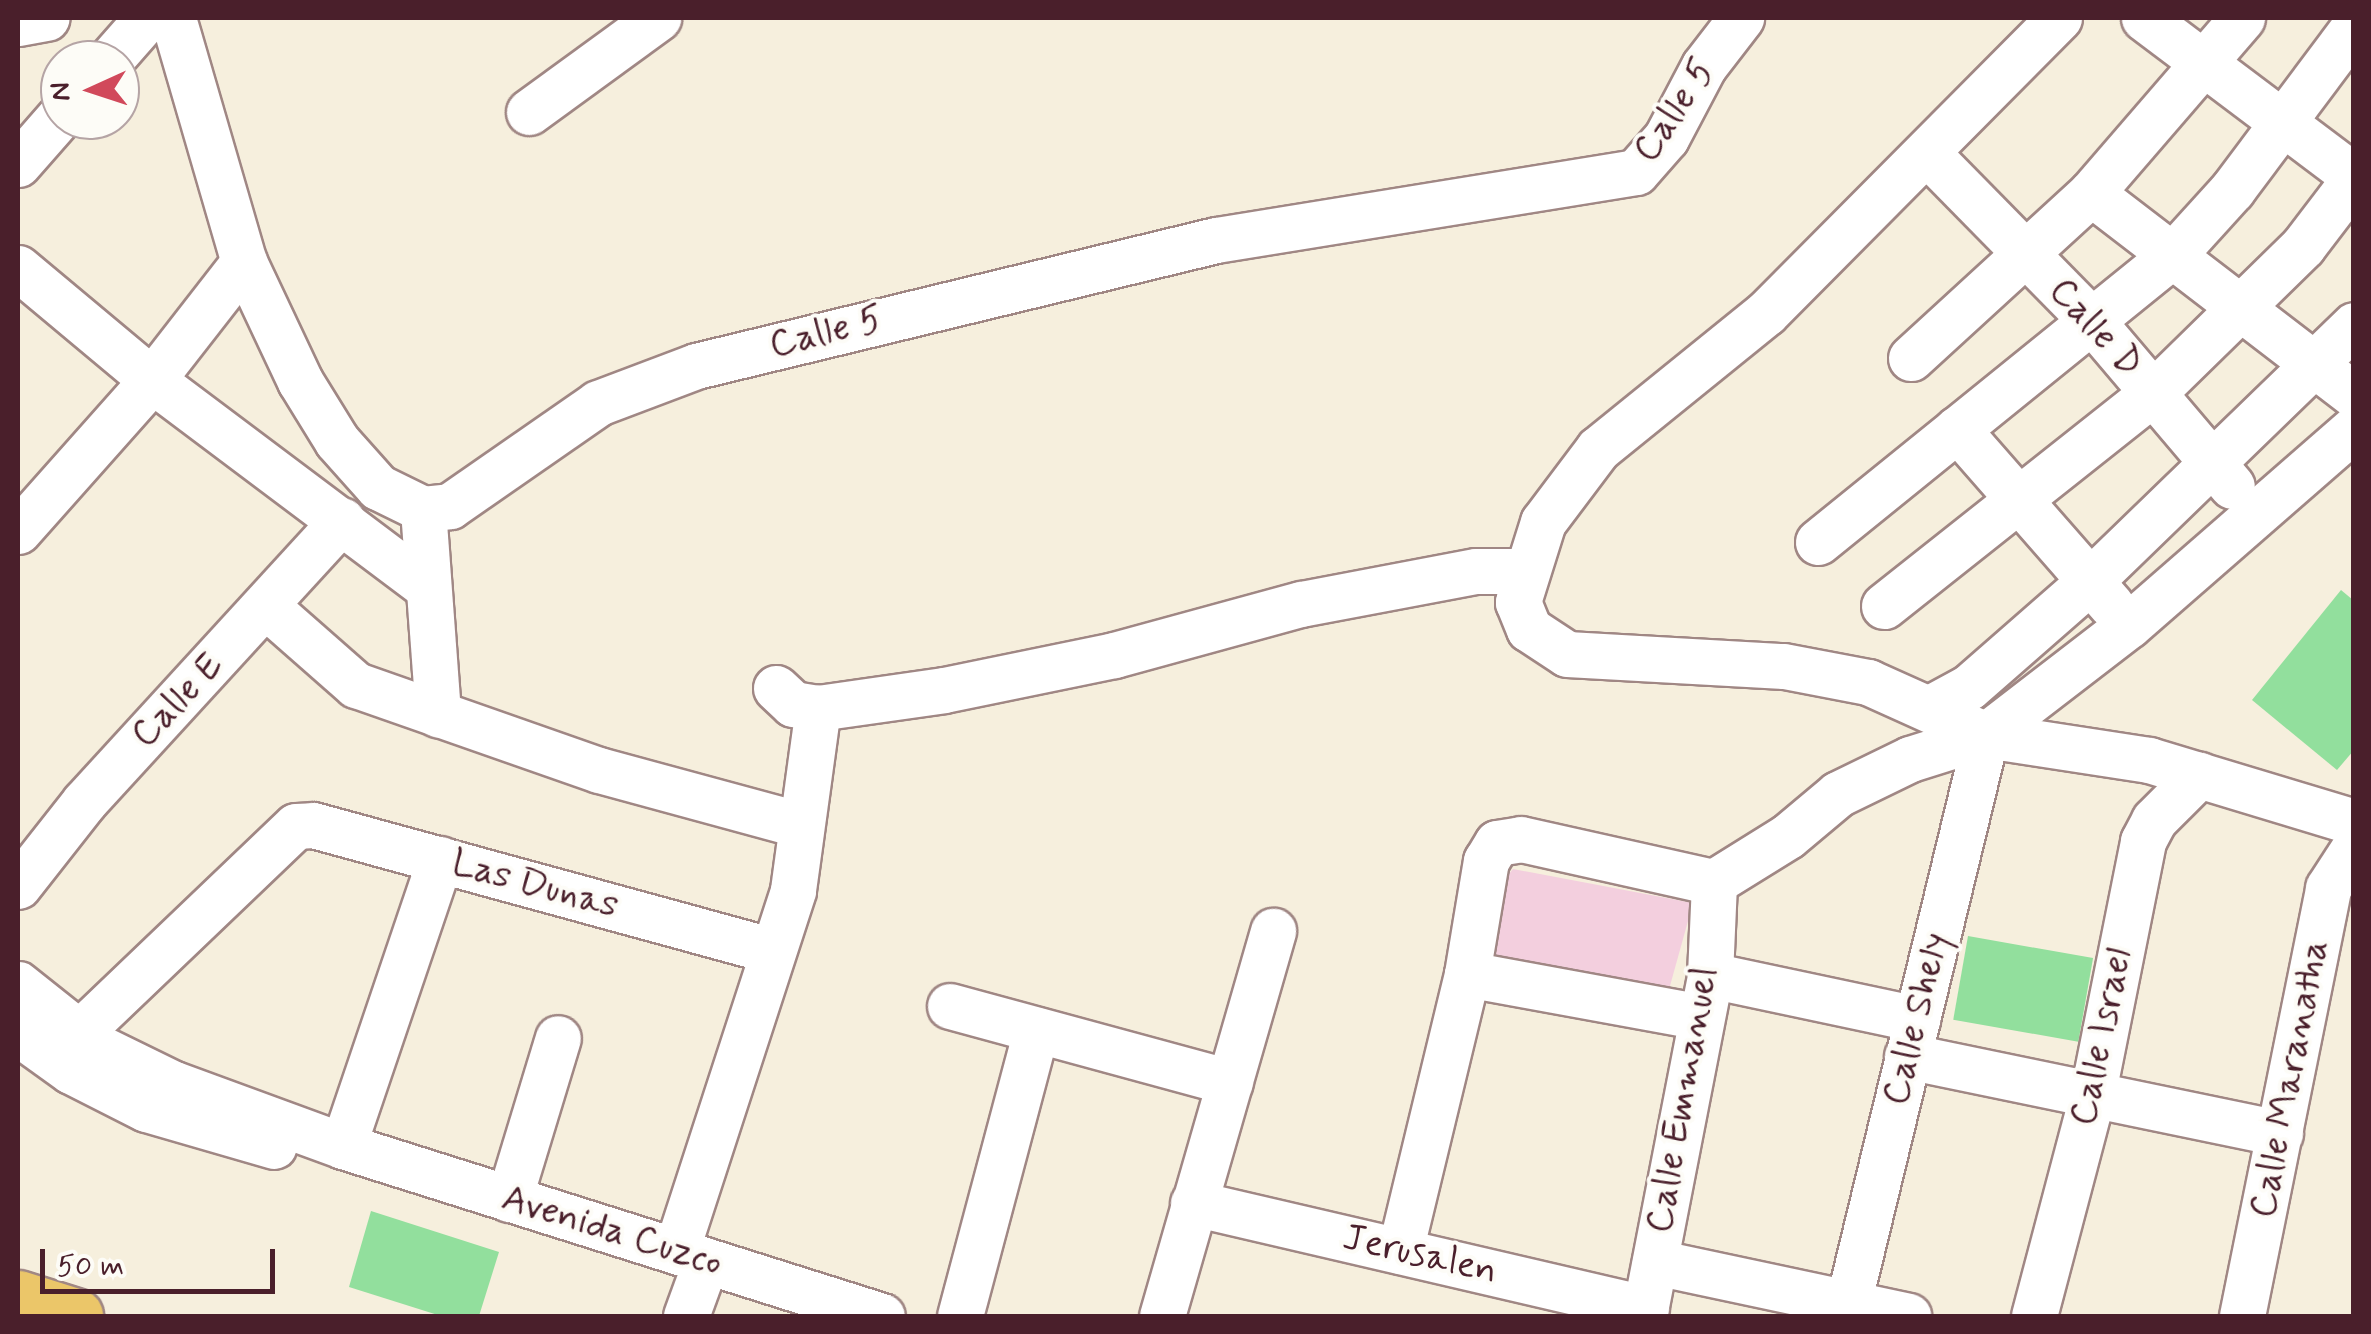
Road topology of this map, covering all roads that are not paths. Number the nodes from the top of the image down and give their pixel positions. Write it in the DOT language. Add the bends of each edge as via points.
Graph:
graph roads {
  1 [pos="47,18"];
  2 [pos="148,18"];
  3 [pos="174,18"];
  4 [pos="1742,18"];
  5 [pos="2059,18"];
  6 [pos="2144,18"];
  7 [pos="2242,18"];
  8 [pos="653,19"];
  9 [pos="18,23"];
  10 [pos="2354,27"];
  11 [pos="128,40"];
  12 [pos="2204,68"];
  13 [pos="529,112"];
  14 [pos="2282,124"];
  15 [pos="40,139"];
  16 [pos="1928,154"];
  17 [pos="18,164"];
  18 [pos="2354,178"];
  19 [pos="2091,193"];
  20 [pos="2028,256"];
  21 [pos="2172,256"];
  22 [pos="244,262"];
  23 [pos="18,268"];
  24 [pos="2243,309"];
  25 [pos="2092,322"];
  26 [pos="2354,326"];
  27 [pos="1911,358"];
  28 [pos="2316,366"];
  29 [pos="152,380"];
  30 [pos="2152,393"];
  31 [pos="2354,395"];
  32 [pos="1957,429"];
  33 [pos="2354,429"];
  34 [pos="2213,465"];
  35 [pos="2019,503"];
  36 [pos="423,509"];
  37 [pos="2253,510"];
  38 [pos="342,520"];
  39 [pos="18,532"];
  40 [pos="1818,542"];
  41 [pos="1523,571"];
  42 [pos="2090,581"];
  43 [pos="428,586"];
  44 [pos="266,606"];
  45 [pos="1884,606"];
  46 [pos="2129,625"];
  47 [pos="776,688"];
  48 [pos="818,708"];
  49 [pos="1930,708"];
  50 [pos="438,714"];
  51 [pos="1986,735"];
  52 [pos="2199,774"];
  53 [pos="2354,822"];
  54 [pos="801,825"];
  55 [pos="2354,848"];
  56 [pos="440,860"];
  57 [pos="1714,882"];
  58 [pos="18,886"];
  59 [pos="1273,931"];
  60 [pos="773,951"];
  61 [pos="1467,974"];
  62 [pos="18,984"];
  63 [pos="1705,996"];
  64 [pos="950,1006"];
  65 [pos="1036,1030"];
  66 [pos="18,1033"];
  67 [pos="78,1034"];
  68 [pos="558,1038"];
  69 [pos="1912,1038"];
  70 [pos="1230,1082"];
  71 [pos="2093,1092"];
  72 [pos="2280,1133"];
  73 [pos="343,1146"];
  74 [pos="509,1199"];
  75 [pos="1193,1203"];
  76 [pos="1400,1251"];
  77 [pos="691,1256"];
  78 [pos="1654,1262"];
  79 [pos="18,1298"];
  80 [pos="1848,1304"];
  81 [pos="1645,1312"];
  82 [pos="74,1316"];
  83 [pos="686,1316"];
  84 [pos="882,1316"];
  85 [pos="960,1316"];
  86 [pos="1162,1316"];
  87 [pos="1908,1316"];
  88 [pos="2034,1316"];
  89 [pos="2242,1316"];
  1 -- 9 [label="street"];
  2 -- 11 [label="street"];
  3 -- 22 [label="street"];
  4 -- 36 [label="street, Calle 5" via="1704,66 1666,138 1636,172 1216,240 696,366 598,403 450,506"];
  5 -- 16 [label="street"];
  6 -- 12 [label="street"];
  7 -- 12 [label="street"];
  8 -- 13 [label="street"];
  10 -- 14 [label="street"];
  12 -- 14 [label="street"];
  12 -- 19 [label="street"];
  14 -- 18 [label="street"];
  14 -- 21 [label="street"];
  15 -- 17 [label="street"];
  16 -- 20 [label="street, Calle D"];
  16 -- 41 [label="street" via="1766,313 1598,448 1543,522"];
  18 -- 24 [label="street"];
  19 -- 20 [label="street"];
  19 -- 21 [label="street"];
  20 -- 25 [label="street, Calle D"];
  20 -- 27 [label="street"];
  21 -- 24 [label="street"];
  21 -- 25 [label="street"];
  22 -- 29 [label="street"];
  22 -- 36 [label="street" via="336,441 378,487"];
  23 -- 29 [label="street"];
  24 -- 28 [label="street"];
  24 -- 30 [label="street"];
  25 -- 30 [label="street, Calle D"];
  25 -- 32 [label="street"];
  26 -- 28 [label="street"];
  28 -- 31 [label="street"];
  28 -- 34 [label="street"];
  29 -- 38 [label="street"];
  29 -- 39 [label="street"];
  30 -- 34 [label="street, Calle D"];
  30 -- 35 [label="street"];
  32 -- 35 [label="street"];
  32 -- 40 [label="street"];
  33 -- 37 [label="street"];
  34 -- 37 [label="street, Calle D"];
  34 -- 42 [label="street"];
  35 -- 42 [label="street"];
  35 -- 45 [label="street"];
  36 -- 43 [label="street"];
  37 -- 46 [label="street"];
  38 -- 43 [label="street"];
  38 -- 44 [label="street, Calle E"];
  41 -- 48 [label="street" via="1476,571 1301,604 1114,655"];
  41 -- 49 [label="street" via="1518,602 1529,629 1568,654 1784,666 1868,682"];
  42 -- 46 [label="street"];
  42 -- 49 [label="street" via="1969,687"];
  43 -- 50 [label="street"];
  44 -- 50 [label="street" via="356,686"];
  44 -- 58 [label="street, Calle E" via="129,751"];
  46 -- 51 [label="street"];
  47 -- 48 [label="street" via="792,704"];
  48 -- 54 [label="street"];
  49 -- 51 [label="street"];
  50 -- 54 [label="street" via="599,770"];
  51 -- 52 [label="street"];
  51 -- 57 [label="street" via="1910,759 1838,794 1788,836"];
  51 -- 69 [label="street, Calle Shely"];
  52 -- 53 [label="street"];
  52 -- 71 [label="street, Calle Israel" via="2154,820 2143,841"];
  54 -- 60 [label="street" via="794,890"];
  55 -- 72 [label="street, Calle Maranatha" via="2328,888"];
  56 -- 60 [label="street, Las Dunas"];
  56 -- 67 [label="street, Las Dunas" via="296,826"];
  56 -- 73 [label="street"];
  57 -- 61 [label="street" via="1521,840 1498,843 1486,861"];
  57 -- 63 [label="street, Calle Emmanuel"];
  59 -- 70 [label="street"];
  60 -- 77 [label="street"];
  61 -- 63 [label="street"];
  61 -- 76 [label="street"];
  62 -- 67 [label="street, Avenida Cuzco"];
  63 -- 69 [label="street"];
  63 -- 78 [label="street, Calle Emmanuel"];
  64 -- 65 [label="street"];
  65 -- 70 [label="street"];
  65 -- 85 [label="street"];
  66 -- 73 [label="street, Avenida Cuzco" via="84,1078 188,1125 306,1151"];
  67 -- 73 [label="street, Avenida Cuzco" via="144,1072"];
  68 -- 74 [label="street"];
  69 -- 71 [label="street"];
  69 -- 80 [label="street, Calle Shely"];
  70 -- 75 [label="street"];
  71 -- 72 [label="street"];
  71 -- 88 [label="street, Calle Israel"];
  72 -- 89 [label="street, Calle Maranatha"];
  73 -- 74 [label="street, Avenida Cuzco"];
  74 -- 77 [label="street, Avenida Cuzco"];
  75 -- 76 [label="street, Jerusalen"];
  75 -- 86 [label="street"];
  76 -- 81 [label="street, Jerusalen"];
  77 -- 83 [label="street"];
  77 -- 84 [label="street, Avenida Cuzco"];
  78 -- 80 [label="street"];
  78 -- 81 [label="street, Calle Emmanuel"];
  79 -- 82 [label="highway"];
  80 -- 87 [label="street"];
}
